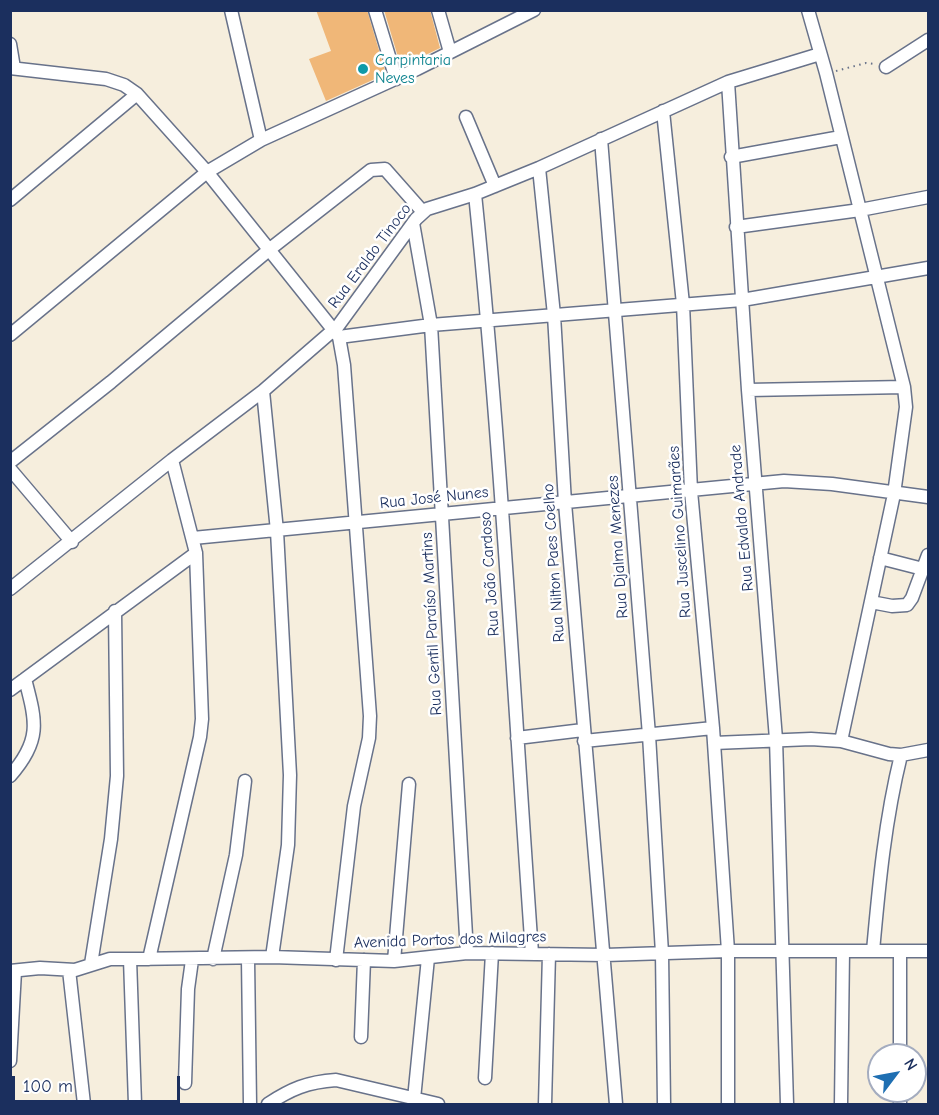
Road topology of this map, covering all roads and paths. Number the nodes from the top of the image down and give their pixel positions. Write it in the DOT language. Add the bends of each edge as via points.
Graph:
graph roads {
  1 [pos="231,10"];
  2 [pos="375,10"];
  3 [pos="438,10"];
  4 [pos="534,10"];
  5 [pos="808,10"];
  6 [pos="928,40"];
  7 [pos="10,44"];
  8 [pos="450,52"];
  9 [pos="820,54"];
  10 [pos="886,67"];
  11 [pos="12,68"];
  12 [pos="826,73"];
  13 [pos="396,79"];
  14 [pos="728,82"];
  15 [pos="137,94"];
  16 [pos="663,111"];
  17 [pos="466,117"];
  18 [pos="841,137"];
  19 [pos="601,139"];
  20 [pos="261,140"];
  21 [pos="731,157"];
  22 [pos="539,168"];
  23 [pos="207,172"];
  24 [pos="495,186"];
  25 [pos="474,194"];
  26 [pos="928,197"];
  27 [pos="10,200"];
  28 [pos="860,210"];
  29 [pos="423,212"];
  30 [pos="413,223"];
  31 [pos="736,227"];
  32 [pos="270,249"];
  33 [pos="928,268"];
  34 [pos="877,277"];
  35 [pos="741,300"];
  36 [pos="683,304"];
  37 [pos="616,310"];
  38 [pos="554,315"];
  39 [pos="488,321"];
  40 [pos="431,325"];
  41 [pos="336,333"];
  42 [pos="10,335"];
  43 [pos="904,387"];
  44 [pos="747,390"];
  45 [pos="263,391"];
  46 [pos="172,460"];
  47 [pos="10,462"];
  48 [pos="10,469"];
  49 [pos="756,483"];
  50 [pos="691,491"];
  51 [pos="894,494"];
  52 [pos="631,496"];
  53 [pos="928,497"];
  54 [pos="565,503"];
  55 [pos="502,508"];
  56 [pos="442,515"];
  57 [pos="357,523"];
  58 [pos="277,531"];
  59 [pos="193,538"];
  60 [pos="72,542"];
  61 [pos="196,553"];
  62 [pos="928,555"];
  63 [pos="880,558"];
  64 [pos="923,569"];
  65 [pos="10,589"];
  66 [pos="871,602"];
  67 [pos="115,611"];
  68 [pos="25,679"];
  69 [pos="10,690"];
  70 [pos="713,728"];
  71 [pos="584,735"];
  72 [pos="649,735"];
  73 [pos="517,738"];
  74 [pos="776,739"];
  75 [pos="841,741"];
  76 [pos="714,743"];
  77 [pos="928,750"];
  78 [pos="901,755"];
  79 [pos="10,776"];
  80 [pos="245,781"];
  81 [pos="409,784"];
  82 [pos="728,951"];
  83 [pos="781,951"];
  84 [pos="843,951"];
  85 [pos="873,951"];
  86 [pos="900,951"];
  87 [pos="928,951"];
  88 [pos="467,953"];
  89 [pos="492,953"];
  90 [pos="532,953"];
  91 [pos="662,953"];
  92 [pos="549,954"];
  93 [pos="604,955"];
  94 [pos="272,957"];
  95 [pos="130,958"];
  96 [pos="428,958"];
  97 [pos="149,959"];
  98 [pos="213,959"];
  99 [pos="248,959"];
  100 [pos="192,960"];
  101 [pos="336,960"];
  102 [pos="364,960"];
  103 [pos="394,961"];
  104 [pos="91,964"];
  105 [pos="69,970"];
  106 [pos="13,971"];
  107 [pos="361,1036"];
  108 [pos="900,1043"];
  109 [pos="10,1061"];
  110 [pos="485,1078"];
  111 [pos="185,1083"];
  112 [pos="414,1100"];
  113 [pos="84,1104"];
  114 [pos="135,1104"];
  115 [pos="250,1104"];
  116 [pos="268,1104"];
  117 [pos="438,1104"];
  118 [pos="545,1104"];
  119 [pos="616,1104"];
  120 [pos="664,1104"];
  121 [pos="728,1104"];
  122 [pos="787,1104"];
  123 [pos="841,1104"];
  1 -- 20 [label="street"];
  2 -- 13 [label="street"];
  3 -- 8 [label="street"];
  4 -- 8 [label="street"];
  5 -- 9 [label="street"];
  6 -- 10 [label="street"];
  7 -- 11 [label="street"];
  8 -- 13 [label="street"];
  9 -- 12 [label="street"];
  9 -- 14 [label="street, Rua Eraldo Tinoco"];
  10 -- 12 [label="path" via="866,63"];
  11 -- 15 [label="street" via="106,79"];
  12 -- 18 [label="street"];
  13 -- 20 [label="street"];
  14 -- 16 [label="street, Rua Eraldo Tinoco"];
  14 -- 21 [label="street, Rua Edvaldo Andrade"];
  15 -- 23 [label="street"];
  15 -- 27 [label="street"];
  16 -- 19 [label="street, Rua Eraldo Tinoco"];
  16 -- 36 [label="street, Rua Juscelino Guimarães"];
  17 -- 24 [label="street"];
  18 -- 21 [label="street"];
  18 -- 28 [label="street"];
  19 -- 22 [label="street, Rua Eraldo Tinoco"];
  19 -- 37 [label="street, Rua Djalma Menezes"];
  20 -- 23 [label="street"];
  21 -- 31 [label="street, Rua Edvaldo Andrade"];
  22 -- 24 [label="street, Rua Eraldo Tinoco"];
  22 -- 38 [label="street, Rua Nilton Paes Coelho"];
  23 -- 32 [label="street"];
  23 -- 42 [label="street"];
  24 -- 25 [label="street, Rua Eraldo Tinoco"];
  25 -- 29 [label="street, Rua Eraldo Tinoco"];
  25 -- 39 [label="street, Rua João Cardoso"];
  26 -- 28 [label="street"];
  28 -- 31 [label="street"];
  28 -- 34 [label="street"];
  29 -- 30 [label="street, Rua Eraldo Tinoco"];
  29 -- 32 [label="street" via="383,168 371,170"];
  30 -- 40 [label="street, Rua Gentil Paraíso Martins"];
  30 -- 41 [label="street, Rua Eraldo Tinoco"];
  31 -- 35 [label="street, Rua Edvaldo Andrade"];
  32 -- 41 [label="street"];
  32 -- 47 [label="street"];
  33 -- 34 [label="street"];
  34 -- 35 [label="street"];
  34 -- 43 [label="street"];
  35 -- 36 [label="street"];
  35 -- 44 [label="street, Rua Edvaldo Andrade"];
  36 -- 37 [label="street"];
  36 -- 50 [label="street, Rua Juscelino Guimarães"];
  37 -- 38 [label="street"];
  37 -- 52 [label="street, Rua Djalma Menezes"];
  38 -- 39 [label="street"];
  38 -- 54 [label="street, Rua Nilton Paes Coelho"];
  39 -- 40 [label="street"];
  39 -- 55 [label="street, Rua João Cardoso"];
  40 -- 41 [label="street"];
  40 -- 56 [label="street, Rua Gentil Paraíso Martins"];
  41 -- 45 [label="street, Rua Eraldo Tinoco"];
  41 -- 57 [label="street" via="345,365"];
  43 -- 44 [label="street"];
  43 -- 51 [label="street" via="906,407"];
  44 -- 49 [label="street, Rua Edvaldo Andrade"];
  45 -- 46 [label="street, Rua Eraldo Tinoco"];
  45 -- 58 [label="street"];
  46 -- 59 [label="street"];
  46 -- 60 [label="street, Rua Eraldo Tinoco"];
  48 -- 60 [label="street"];
  49 -- 50 [label="street, Rua José Nunes"];
  49 -- 51 [label="street, Rua José Nunes" via="804,482"];
  49 -- 74 [label="street, Rua Edvaldo Andrade"];
  50 -- 52 [label="street, Rua José Nunes"];
  50 -- 70 [label="street, Rua Juscelino Guimarães"];
  51 -- 53 [label="street, Rua José Nunes"];
  51 -- 63 [label="street"];
  52 -- 54 [label="street, Rua José Nunes"];
  52 -- 72 [label="street, Rua Djalma Menezes"];
  54 -- 55 [label="street, Rua José Nunes"];
  54 -- 71 [label="street, Rua Nilton Paes Coelho"];
  55 -- 56 [label="street, Rua José Nunes"];
  55 -- 73 [label="street, Rua João Cardoso"];
  56 -- 57 [label="street, Rua José Nunes"];
  56 -- 88 [label="street, Rua Gentil Paraíso Martins"];
  57 -- 58 [label="street, Rua José Nunes"];
  57 -- 101 [label="street" via="369,738 354,806"];
  58 -- 59 [label="street, Rua José Nunes"];
  58 -- 94 [label="street" via="290,816"];
  59 -- 61 [label="street"];
  60 -- 65 [label="street, Rua Eraldo Tinoco"];
  61 -- 67 [label="street"];
  61 -- 97 [label="street" via="202,728"];
  62 -- 64 [label="street"];
  63 -- 64 [label="street"];
  63 -- 66 [label="street"];
  64 -- 66 [label="street" via="907,605"];
  66 -- 75 [label="street"];
  67 -- 68 [label="street"];
  67 -- 104 [label="street" via="117,776"];
  68 -- 69 [label="street"];
  68 -- 79 [label="street" via="35,728 27,753"];
  70 -- 72 [label="street"];
  70 -- 76 [label="street, Rua Juscelino Guimarães"];
  71 -- 72 [label="street"];
  71 -- 73 [label="street"];
  71 -- 93 [label="street, Rua Nilton Paes Coelho"];
  72 -- 91 [label="street, Rua Djalma Menezes"];
  73 -- 90 [label="street, Rua João Cardoso"];
  74 -- 75 [label="street"];
  74 -- 76 [label="street"];
  74 -- 83 [label="street, Rua Edvaldo Andrade"];
  75 -- 78 [label="street"];
  76 -- 82 [label="street, Rua Juscelino Guimarães"];
  77 -- 78 [label="street"];
  78 -- 85 [label="street" via="884,835"];
  80 -- 98 [label="street" via="236,855"];
  81 -- 103 [label="street"];
  82 -- 83 [label="street, Avenida Portos dos Milagres"];
  82 -- 91 [label="street, Avenida Portos dos Milagres"];
  82 -- 121 [label="street, Rua Juscelino Guimarães"];
  83 -- 84 [label="street, Avenida Portos dos Milagres"];
  83 -- 122 [label="street, Rua Edvaldo Andrade"];
  84 -- 85 [label="street, Avenida Portos dos Milagres"];
  84 -- 123 [label="street"];
  85 -- 86 [label="street, Avenida Portos dos Milagres"];
  86 -- 87 [label="street, Avenida Portos dos Milagres"];
  86 -- 108 [label="street"];
  88 -- 89 [label="street, Avenida Portos dos Milagres"];
  88 -- 96 [label="street, Avenida Portos dos Milagres"];
  89 -- 90 [label="street, Avenida Portos dos Milagres"];
  89 -- 110 [label="street"];
  90 -- 92 [label="street, Avenida Portos dos Milagres"];
  91 -- 93 [label="street, Avenida Portos dos Milagres"];
  91 -- 120 [label="street, Rua Djalma Menezes"];
  92 -- 93 [label="street, Avenida Portos dos Milagres"];
  92 -- 118 [label="street"];
  93 -- 119 [label="street, Rua Nilton Paes Coelho"];
  94 -- 99 [label="street, Avenida Portos dos Milagres"];
  94 -- 101 [label="street, Avenida Portos dos Milagres"];
  95 -- 97 [label="street, Avenida Portos dos Milagres"];
  95 -- 104 [label="street, Avenida Portos dos Milagres"];
  95 -- 114 [label="street"];
  96 -- 103 [label="street, Avenida Portos dos Milagres"];
  96 -- 112 [label="street"];
  97 -- 100 [label="street, Avenida Portos dos Milagres"];
  98 -- 99 [label="street, Avenida Portos dos Milagres"];
  98 -- 100 [label="street, Avenida Portos dos Milagres"];
  99 -- 115 [label="street"];
  100 -- 111 [label="street"];
  101 -- 102 [label="street, Avenida Portos dos Milagres"];
  102 -- 103 [label="street, Avenida Portos dos Milagres"];
  102 -- 107 [label="street"];
  104 -- 105 [label="street, Avenida Portos dos Milagres"];
  105 -- 106 [label="street, Avenida Portos dos Milagres"];
  105 -- 113 [label="street"];
  106 -- 109 [label="street"];
  112 -- 116 [label="street" via="336,1080 297,1087"];
  112 -- 117 [label="street"];
}
